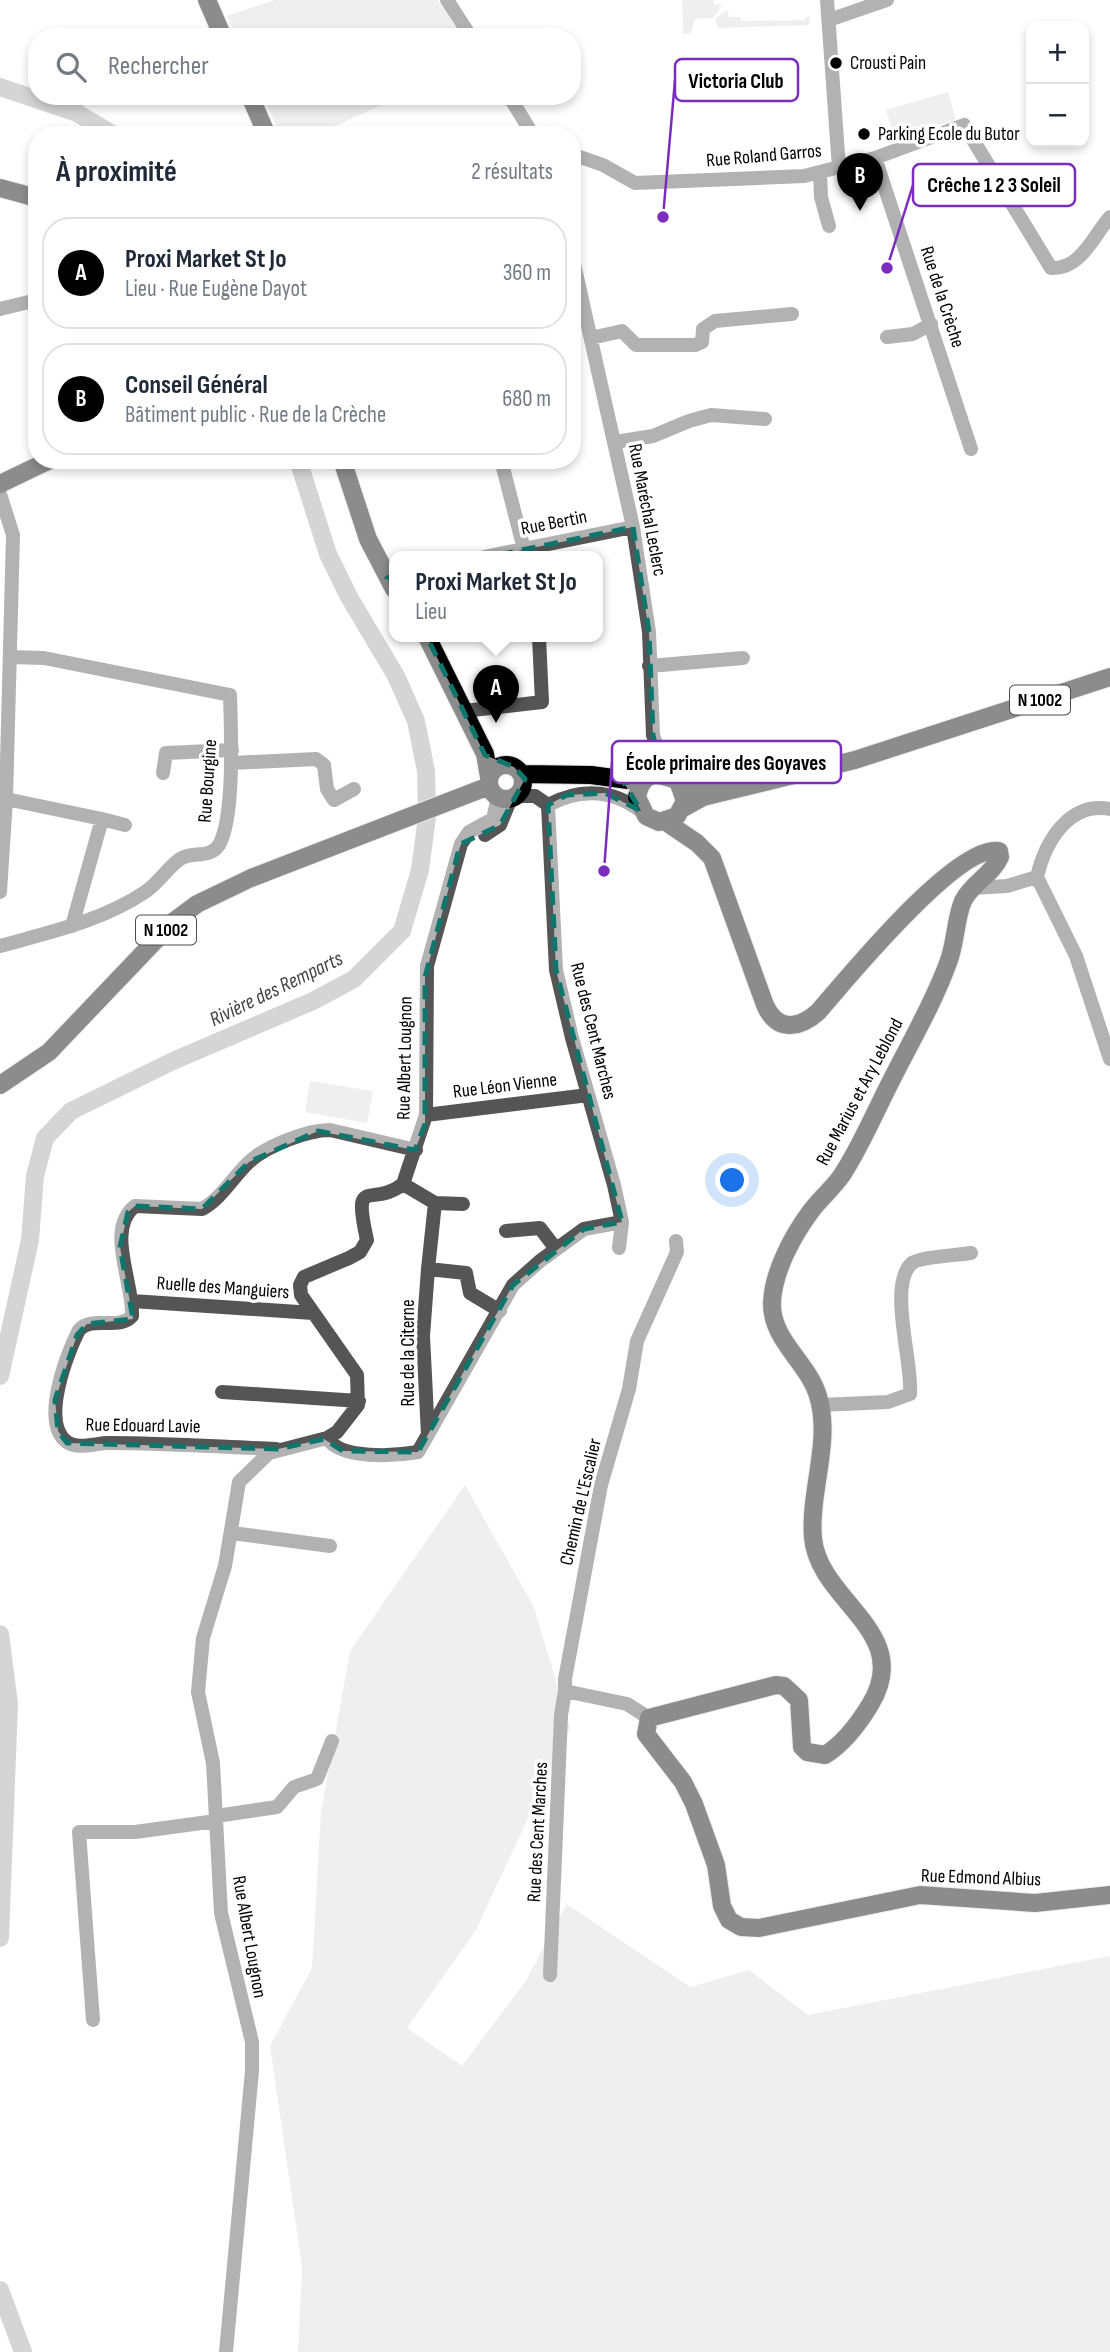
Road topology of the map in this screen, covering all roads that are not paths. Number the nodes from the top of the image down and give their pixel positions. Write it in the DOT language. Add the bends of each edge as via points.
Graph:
graph roads {
  1 [pos="207,0"];
  2 [pos="447,0"];
  3 [pos="827,0"];
  4 [pos="887,0"];
  5 [pos="829,20"];
  6 [pos="219,28"];
  7 [pos="465,28"];
  8 [pos="254,105"];
  9 [pos="515,105"];
  10 [pos="263,126"];
  11 [pos="527,126"];
  12 [pos="875,158"];
  13 [pos="581,159"];
  14 [pos="839,169"];
  15 [pos="820,173"];
  16 [pos="0,188"];
  17 [pos="28,196"];
  18 [pos="1110,217"];
  19 [pos="829,226"];
  20 [pos="581,294"];
  21 [pos="28,302"];
  22 [pos="0,309"];
  23 [pos="792,314"];
  24 [pos="931,324"];
  25 [pos="887,337"];
  26 [pos="591,338"];
  27 [pos="765,419"];
  28 [pos="615,442"];
  29 [pos="971,449"];
  30 [pos="31,469"];
  31 [pos="345,469"];
  32 [pos="503,469"];
  33 [pos="0,484"];
  34 [pos="0,494"];
  35 [pos="632,527"];
  36 [pos="525,551"];
  37 [pos="529,551"];
  38 [pos="389,576"];
  39 [pos="430,642"];
  40 [pos="539,642"];
  41 [pos="10,657"];
  42 [pos="743,658"];
  43 [pos="649,666"];
  44 [pos="1110,677"];
  45 [pos="464,711"];
  46 [pos="4,712"];
  47 [pos="485,755"];
  48 [pos="232,757"];
  49 [pos="163,773"];
  50 [pos="661,774"];
  51 [pos="781,777"];
  52 [pos="617,781"];
  53 [pos="678,781"];
  54 [pos="643,782"];
  55 [pos="507,788"];
  56 [pos="354,789"];
  57 [pos="6,799"];
  58 [pos="548,805"];
  59 [pos="639,808"];
  60 [pos="1110,809"];
  61 [pos="677,814"];
  62 [pos="102,819"];
  63 [pos="125,825"];
  64 [pos="2,827"];
  65 [pos="1037,877"];
  66 [pos="972,888"];
  67 [pos="0,892"];
  68 [pos="72,926"];
  69 [pos="0,946"];
  70 [pos="1110,1059"];
  71 [pos="0,1085"];
  72 [pos="588,1095"];
  73 [pos="426,1115"];
  74 [pos="416,1150"];
  75 [pos="403,1184"];
  76 [pos="435,1203"];
  77 [pos="463,1204"];
  78 [pos="622,1222"];
  79 [pos="506,1231"];
  80 [pos="676,1241"];
  81 [pos="619,1248"];
  82 [pos="556,1249"];
  83 [pos="971,1253"];
  84 [pos="428,1269"];
  85 [pos="132,1301"];
  86 [pos="500,1311"];
  87 [pos="313,1313"];
  88 [pos="222,1392"];
  89 [pos="359,1401"];
  90 [pos="820,1405"];
  91 [pos="428,1436"];
  92 [pos="327,1438"];
  93 [pos="278,1449"];
  94 [pos="232,1533"];
  95 [pos="330,1546"];
  96 [pos="565,1691"];
  97 [pos="649,1718"];
  98 [pos="332,1741"];
  99 [pos="216,1818"];
  100 [pos="1110,1895"];
  101 [pos="550,1975"];
  102 [pos="93,2020"];
  103 [pos="226,2352"];
  1 -- 6 [label="main road"];
  2 -- 7 [label="street"];
  3 -- 5 [label="street, Rue Roland Garros"];
  4 -- 5 [label="street"];
  5 -- 14 [label="street, Rue Roland Garros"];
  8 -- 10 [label="main road"];
  9 -- 11 [label="street"];
  12 -- 14 [label="street"];
  12 -- 18 [label="street" via="964,125 1051,268 1076,260"];
  12 -- 24 [label="street, Rue de la Crèche"];
  13 -- 15 [label="street, Rue Roland Garros" via="603,165 635,183"];
  14 -- 15 [label="street, Rue Roland Garros"];
  15 -- 19 [label="street"];
  16 -- 17 [label="main road"];
  20 -- 26 [label="street, Rue Maréchal Leclerc"];
  21 -- 22 [label="street"];
  23 -- 26 [label="street" via="715,321 703,329 702,341 695,345 636,345 622,331"];
  24 -- 25 [label="street" via="914,334"];
  24 -- 29 [label="street, Rue de la Crèche"];
  26 -- 28 [label="street, Rue Maréchal Leclerc"];
  27 -- 28 [label="street" via="711,415 653,436"];
  28 -- 35 [label="street, Rue Maréchal Leclerc"];
  30 -- 33 [label="main road"];
  31 -- 38 [label="main road" via="368,539"];
  32 -- 36 [label="street"];
  34 -- 41 [label="street" via="13,535"];
  35 -- 37 [label="street, Rue Bertin"];
  35 -- 43 [label="street, Rue Maréchal Leclerc" via="649,632"];
  39 -- 45 [label="main road"];
  40 -- 45 [label="street" via="542,702"];
  41 -- 46 [label="street"];
  41 -- 48 [label="street, Rue Bourgine" via="44,657 230,695"];
  42 -- 43 [label="street"];
  43 -- 50 [label="street, Rue Maréchal Leclerc" via="653,735"];
  44 -- 51 [label="main road, N 1002" via="855,760"];
  45 -- 47 [label="main road"];
  46 -- 57 [label="street"];
  47 -- 55 [label="main road"];
  47 -- 55 [label="main road, N 1002" via="514,767"];
  48 -- 49 [label="street" via="166,753"];
  48 -- 56 [label="street" via="316,759 324,765 327,789 334,800"];
  48 -- 68 [label="street, Rue Bourgine" via="224,833 218,848 182,857 149,890 120,908"];
  50 -- 53 [label="main road"];
  50 -- 54 [label="main road"];
  51 -- 53 [label="main road, N 1002"];
  51 -- 61 [label="main road, N 1002" via="703,797"];
  52 -- 54 [label="main road, N 1002"];
  52 -- 55 [label="main road, N 1002" via="592,775 542,775"];
  52 -- 59 [label="main road"];
  53 -- 61 [label="main road" via="685,794"];
  54 -- 59 [label="main road" via="637,797"];
  55 -- 58 [label="street"];
  55 -- 71 [label="main road, N 1002" via="462,797 251,878 197,904 173,922 49,1052"];
  55 -- 73 [label="street, Rue Albert Lougnon" via="493,819 469,832 461,844 425,977"];
  57 -- 62 [label="street"];
  57 -- 64 [label="street"];
  58 -- 59 [label="street" via="567,795 605,793"];
  58 -- 72 [label="street, Rue des Cent Marches" via="556,970"];
  59 -- 61 [label="main road" via="652,820"];
  60 -- 65 [label="street" via="1092,808 1064,821"];
  61 -- 66 [label="main road, Rue Marius et Ary Leblond" via="716,865 769,1014 782,1025 801,1025 818,1012 926,892 985,851 999,851 998,862"];
  62 -- 63 [label="street"];
  62 -- 68 [label="street"];
  64 -- 67 [label="street"];
  65 -- 66 [label="street" via="1007,886"];
  65 -- 70 [label="street" via="1076,956"];
  66 -- 90 [label="main road, Rue Marius et Ary Leblond" via="959,914 949,961 933,998 850,1163 797,1231 775,1283 772,1303 779,1333 811,1379"];
  68 -- 69 [label="street, Rue Bourgine"];
  72 -- 73 [label="street, Rue Léon Vienne"];
  72 -- 78 [label="street, Rue des Cent Marches"];
  73 -- 74 [label="street, Rue Albert Lougnon"];
  74 -- 75 [label="street, Rue Albert Lougnon"];
  74 -- 85 [label="street" via="325,1130 261,1154 202,1209 135,1206 128,1212 120,1247"];
  75 -- 76 [label="street"];
  75 -- 87 [label="street" via="366,1196 362,1202 367,1240 360,1252 304,1277 301,1295"];
  76 -- 77 [label="street"];
  76 -- 84 [label="street, Rue de la Citerne"];
  78 -- 81 [label="street"];
  78 -- 82 [label="street, Rue de la Citerne" via="593,1225"];
  79 -- 82 [label="street" via="540,1228"];
  80 -- 96 [label="street, Chemin de L'Escalier" via="677,1252 640,1332 601,1485"];
  82 -- 86 [label="street, Rue de la Citerne" via="518,1280"];
  83 -- 90 [label="street" via="913,1262 908,1270 901,1297 910,1394 888,1402"];
  84 -- 86 [label="street" via="466,1273 470,1293"];
  84 -- 91 [label="street, Rue de la Citerne" via="423,1336"];
  85 -- 87 [label="street, Ruelle des Manguiers"];
  85 -- 93 [label="street, Rue Edouard Lavie" via="130,1319 87,1324 77,1335 55,1400 58,1431 67,1443"];
  86 -- 91 [label="street, Rue de la Citerne"];
  87 -- 89 [label="street" via="357,1375"];
  88 -- 89 [label="street"];
  89 -- 92 [label="street" via="351,1417"];
  90 -- 97 [label="main road, Rue Marius et Ary Leblond" via="815,1552 820,1568 874,1636 881,1658 877,1694 845,1738 825,1755 802,1747 799,1700 784,1686 765,1685"];
  91 -- 92 [label="street, Rue de la Citerne" via="418,1452 392,1456 343,1451"];
  92 -- 93 [label="street, Rue Albert Lougnon"];
  93 -- 94 [label="street, Rue Albert Lougnon" via="260,1458 239,1482"];
  94 -- 95 [label="street"];
  94 -- 99 [label="street, Rue Albert Lougnon" via="199,1664 198,1692 214,1763"];
  96 -- 97 [label="street" via="627,1704"];
  96 -- 101 [label="street, Rue des Cent Marches"];
  97 -- 100 [label="main road, Rue Edmond Albius" via="646,1734 683,1783 716,1865 722,1906 729,1920 741,1927 759,1928 920,1895 1035,1903"];
  98 -- 99 [label="street" via="317,1779 293,1787 277,1807"];
  99 -- 102 [label="street" via="135,1832 79,1832"];
  99 -- 103 [label="street, Rue Albert Lougnon" via="221,1913 252,2042"];
}
